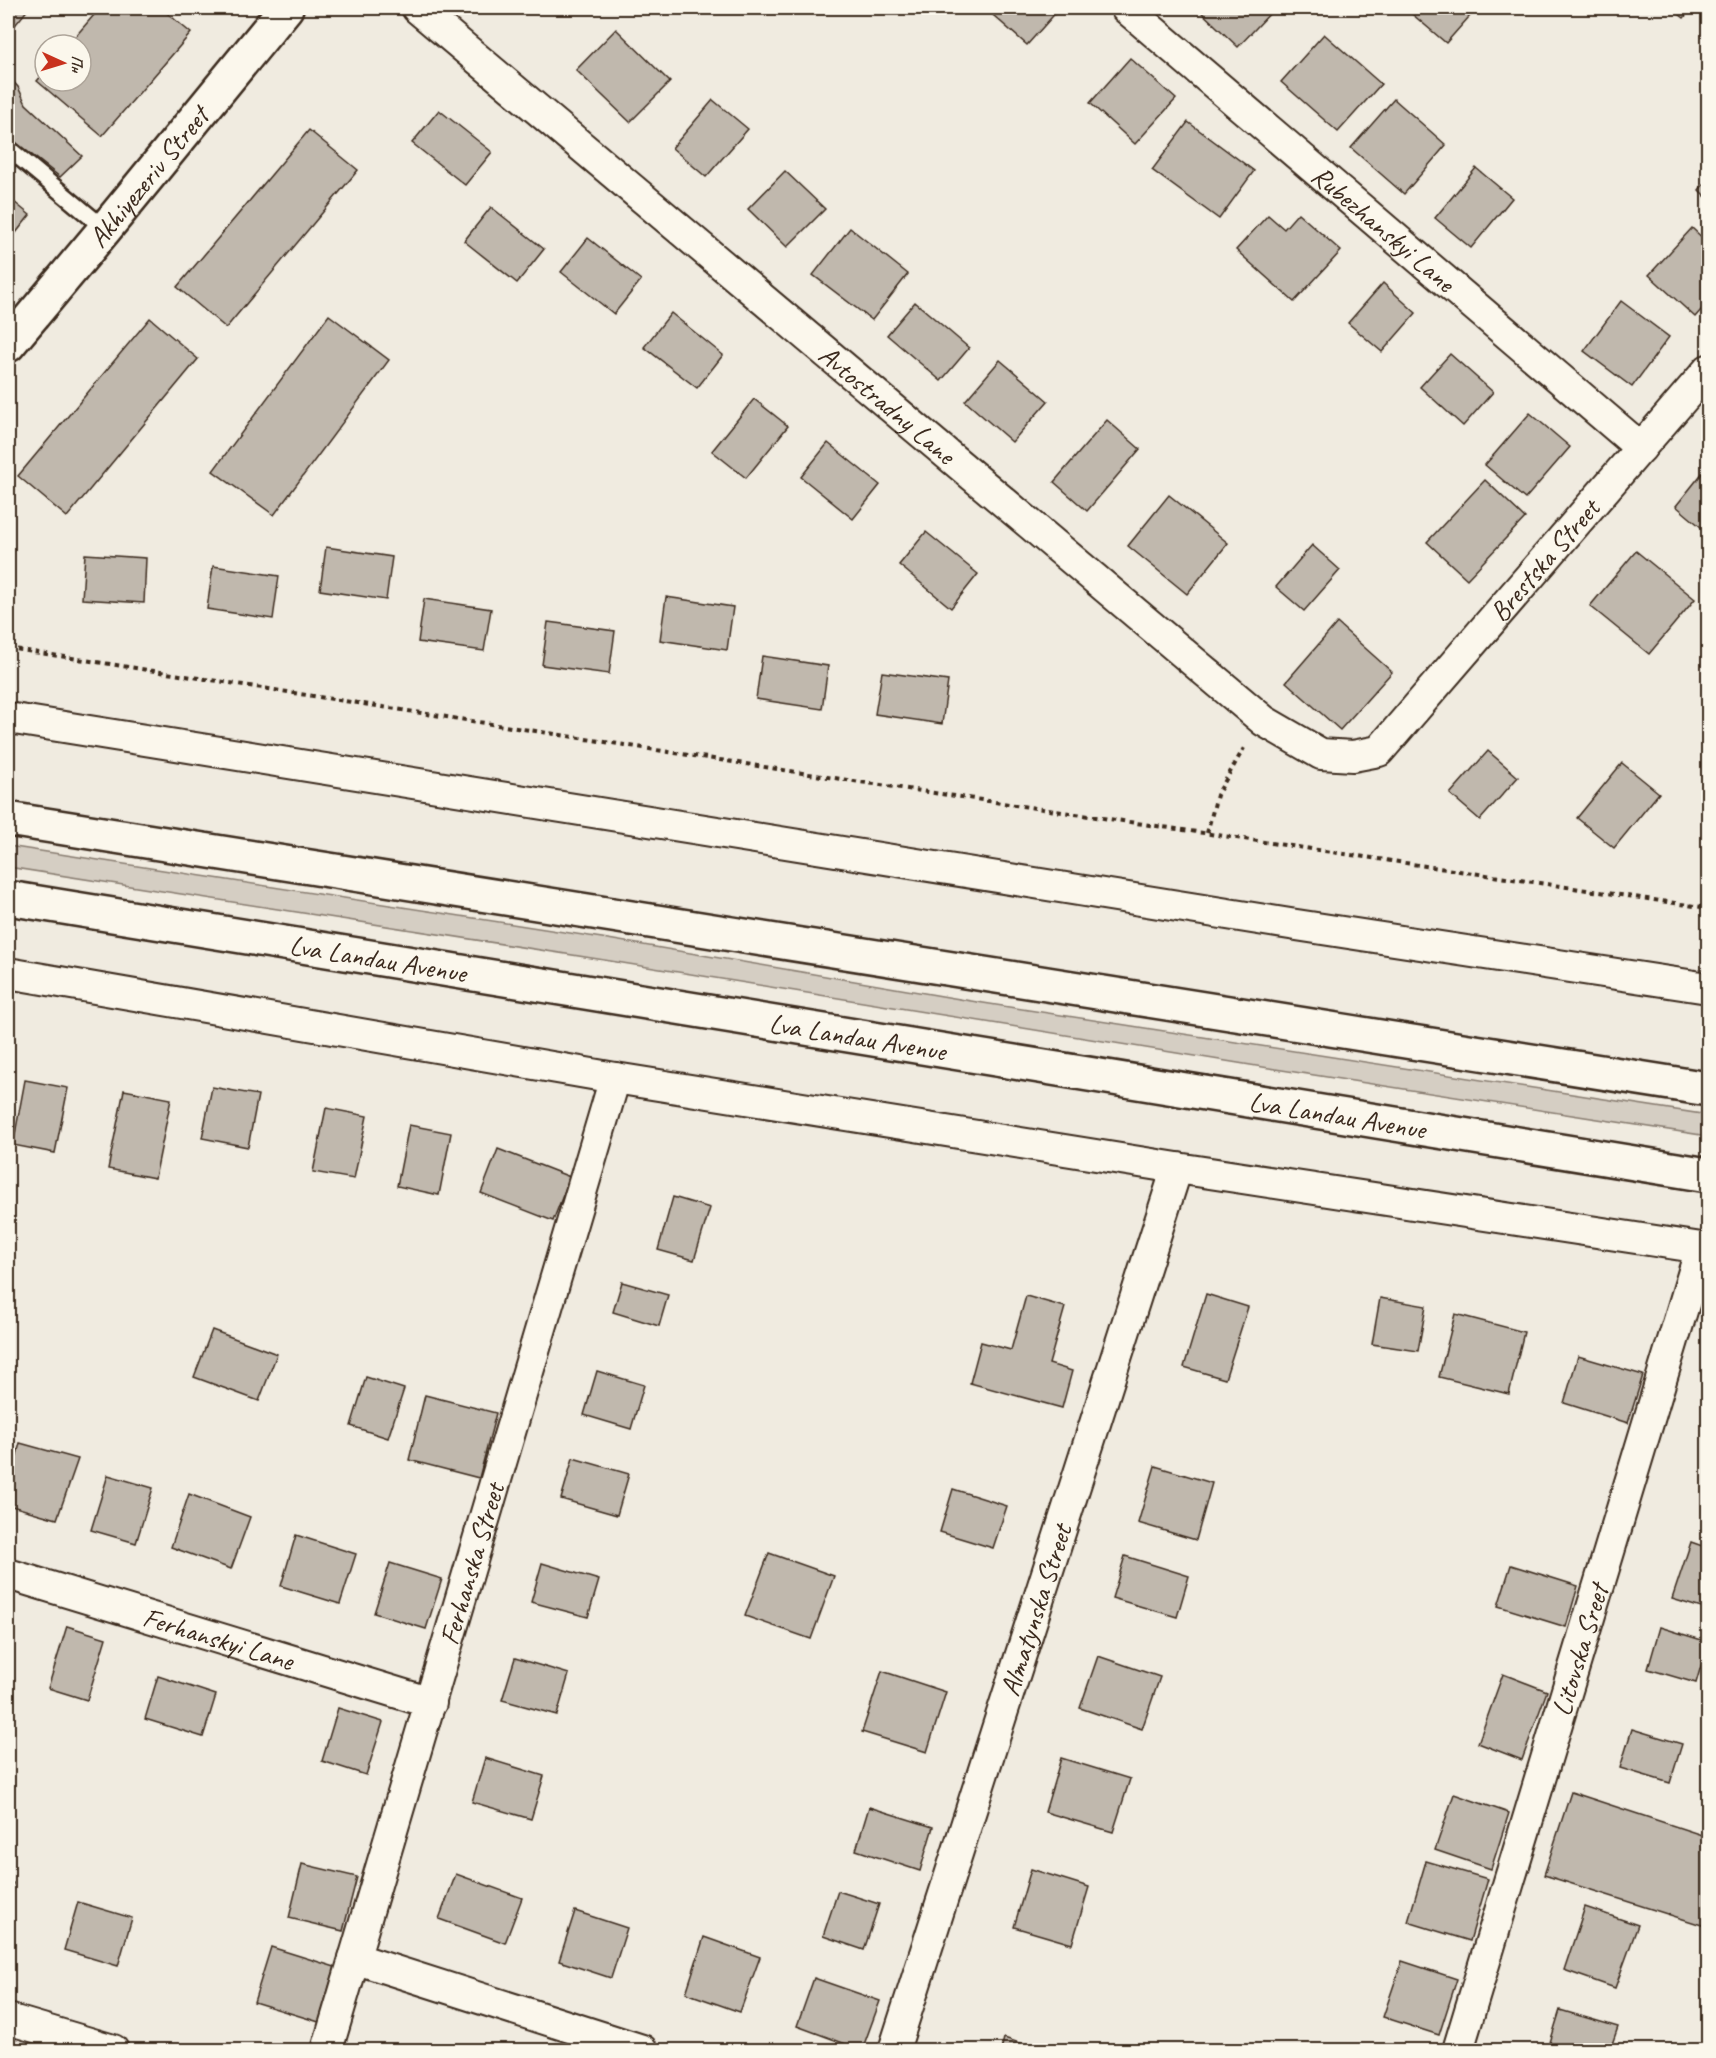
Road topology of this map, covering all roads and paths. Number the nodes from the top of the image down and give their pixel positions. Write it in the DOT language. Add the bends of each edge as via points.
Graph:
graph roads {
  1 [pos="417,8"];
  2 [pos="1126,8"];
  3 [pos="283,9"];
  4 [pos="8,148"];
  5 [pos="105,229"];
  6 [pos="8,345"];
  7 [pos="1708,370"];
  8 [pos="1641,448"];
  9 [pos="8,648"];
  10 [pos="8,718"];
  11 [pos="1264,721"];
  12 [pos="1379,751"];
  13 [pos="8,819"];
  14 [pos="1207,833"];
  15 [pos="8,898"];
  16 [pos="1708,909"];
  17 [pos="8,974"];
  18 [pos="1708,988"];
  19 [pos="615,1078"];
  20 [pos="1708,1089"];
  21 [pos="1177,1168"];
  22 [pos="1708,1175"];
  23 [pos="1705,1249"];
  24 [pos="8,1574"];
  25 [pos="431,1704"];
  26 [pos="354,1958"];
  27 [pos="8,2019"];
  28 [pos="113,2050"];
  29 [pos="327,2050"];
  30 [pos="642,2050"];
  31 [pos="894,2050"];
  32 [pos="1458,2050"];
  1 -- 11 [label="street, Avtostradny Lane"];
  2 -- 8 [label="street, Rubezhanskyi Lane"];
  3 -- 5 [label="main road, Akhiyezeriv Street"];
  4 -- 5 [label="lane"];
  5 -- 6 [label="main road, Akhiyezeriv Street"];
  7 -- 8 [label="street, Brestska Street"];
  8 -- 12 [label="street, Brestska Street"];
  9 -- 14 [label="path"];
  10 -- 18 [label="street"];
  11 -- 12 [label="street, Avtostradny Lane" via="1321,754 1353,756"];
  11 -- 14 [label="path" via="1237,757 1217,795"];
  13 -- 20 [label="main road"];
  14 -- 16 [label="path"];
  15 -- 22 [label="main road, Lva Landau Avenue"];
  17 -- 19 [label="street"];
  19 -- 21 [label="street"];
  19 -- 25 [label="street, Ferhanska Street"];
  21 -- 23 [label="street"];
  21 -- 31 [label="street, Almatynska Street"];
  23 -- 32 [label="street, Litovska Sreet"];
  24 -- 25 [label="street, Ferhanskyi Lane"];
  25 -- 26 [label="street, Ferhanska Street"];
  26 -- 29 [label="street, Ferhanska Street"];
  26 -- 30 [label="street"];
  27 -- 28 [label="street"];
}
